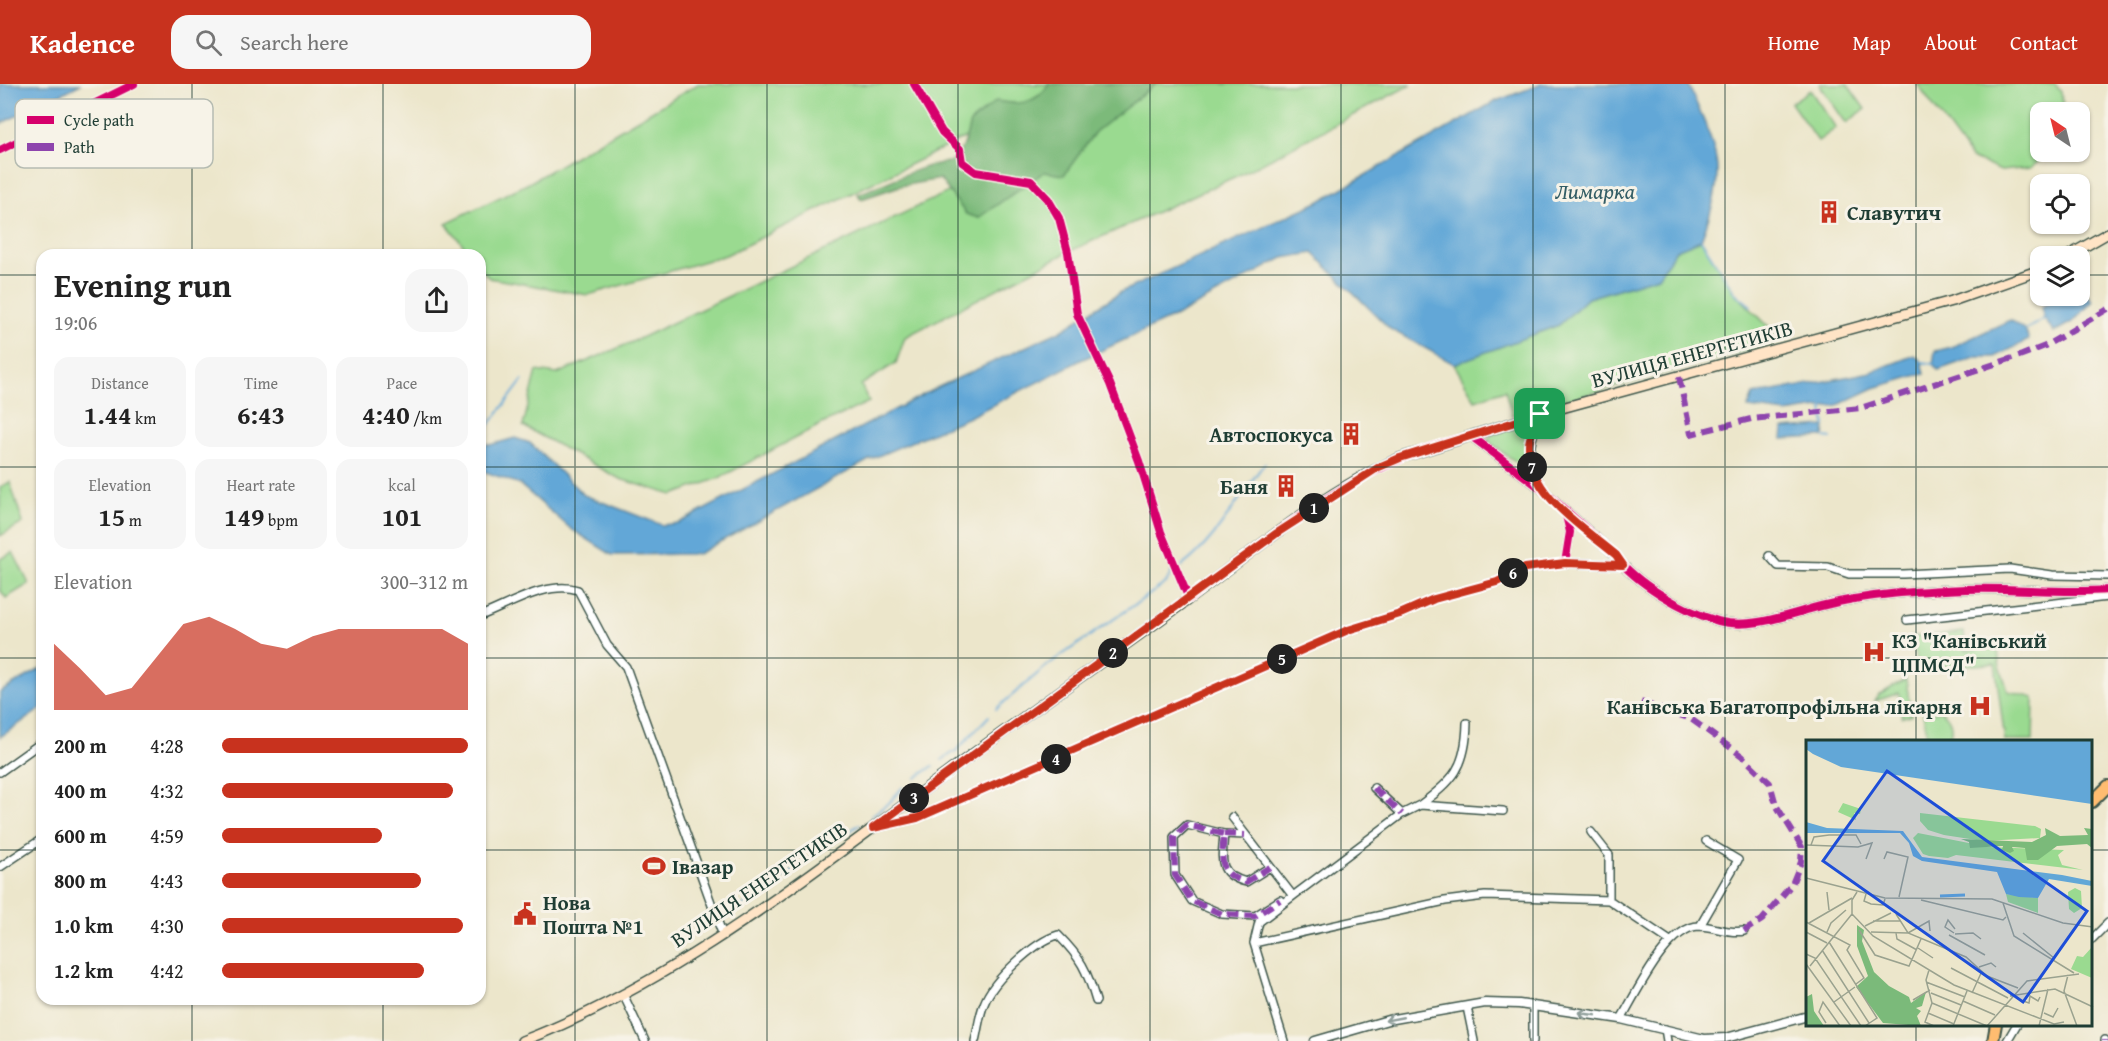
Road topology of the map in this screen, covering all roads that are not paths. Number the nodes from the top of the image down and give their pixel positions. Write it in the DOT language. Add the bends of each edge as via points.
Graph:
graph roads {
  1 [pos="2108,225"];
  2 [pos="2108,233"];
  3 [pos="2088,245"];
  4 [pos="2030,274"];
  5 [pos="1540,414"];
  6 [pos="1471,436"];
  7 [pos="1544,490"];
  8 [pos="1564,511"];
  9 [pos="1769,556"];
  10 [pos="1565,563"];
  11 [pos="1623,565"];
  12 [pos="2108,576"];
  13 [pos="2108,590"];
  14 [pos="2108,597"];
  15 [pos="486,614"];
  16 [pos="1907,620"];
  17 [pos="1467,723"];
  18 [pos="36,746"];
  19 [pos="0,772"];
  20 [pos="2108,786"];
  21 [pos="1374,788"];
  22 [pos="2093,800"];
  23 [pos="1420,806"];
  24 [pos="1503,811"];
  25 [pos="1402,814"];
  26 [pos="1232,817"];
  27 [pos="873,828"];
  28 [pos="1591,832"];
  29 [pos="1224,834"];
  30 [pos="1245,835"];
  31 [pos="1706,841"];
  32 [pos="36,843"];
  33 [pos="0,867"];
  34 [pos="1270,867"];
  35 [pos="1293,896"];
  36 [pos="1280,900"];
  37 [pos="1609,900"];
  38 [pos="2108,922"];
  39 [pos="1700,926"];
  40 [pos="1744,931"];
  41 [pos="722,933"];
  42 [pos="2093,937"];
  43 [pos="1670,941"];
  44 [pos="1254,943"];
  45 [pos="623,994"];
  46 [pos="1096,1001"];
  47 [pos="1533,1006"];
  48 [pos="1467,1007"];
  49 [pos="1806,1017"];
  50 [pos="1621,1019"];
  51 [pos="1996,1026"];
  52 [pos="2016,1026"];
  53 [pos="1665,1029"];
  54 [pos="522,1041"];
  55 [pos="645,1041"];
  56 [pos="975,1041"];
  57 [pos="1284,1041"];
  58 [pos="1316,1041"];
  59 [pos="1474,1041"];
  60 [pos="1533,1041"];
  61 [pos="1667,1041"];
  62 [pos="1993,1041"];
  63 [pos="2007,1041"];
  1 -- 3 [label="main road"];
  2 -- 3 [label="main road"];
  4 -- 5 [label="main road, ВУЛИЦЯ ЕНЕРГЕТИКІВ" via="1952,301"];
  5 -- 6 [label="main road, ВУЛИЦЯ ЕНЕРГЕТИКІВ"];
  5 -- 7 [label="street" via="1529,443 1532,469"];
  6 -- 7 [label="street"];
  6 -- 27 [label="main road, ВУЛИЦЯ ЕНЕРГЕТИКІВ" via="1400,458 1343,489"];
  7 -- 8 [label="street"];
  8 -- 10 [label="street" via="1570,532"];
  8 -- 11 [label="street"];
  9 -- 12 [label="street" via="1778,566 1828,567 1849,573 2010,569"];
  10 -- 11 [label="street"];
  10 -- 27 [label="street" via="1517,570 1497,582 1434,599 1348,630 917,818"];
  11 -- 13 [label="street" via="1677,604 1720,621 1760,621 1845,600 1967,589 2072,593"];
  14 -- 16 [label="street"];
  15 -- 41 [label="street" via="547,590 565,586 578,590 608,645 626,667"];
  17 -- 23 [label="street" via="1466,749 1458,772"];
  18 -- 19 [label="street"];
  20 -- 22 [label="main road"];
  21 -- 25 [label="street"];
  23 -- 24 [label="street"];
  23 -- 25 [label="street"];
  25 -- 35 [label="street"];
  26 -- 30 [label="street"];
  27 -- 41 [label="main road, ВУЛИЦЯ ЕНЕРГЕТИКІВ"];
  28 -- 37 [label="street" via="1609,855"];
  29 -- 30 [label="street"];
  29 -- 34 [label="street" via="1222,865 1231,878 1246,882"];
  29 -- 36 [label="street" via="1187,825 1174,837 1175,875 1192,901 1222,914 1255,916"];
  30 -- 34 [label="street"];
  31 -- 39 [label="street" via="1738,860"];
  32 -- 33 [label="street"];
  34 -- 35 [label="street"];
  35 -- 44 [label="street" via="1259,922"];
  37 -- 43 [label="street"];
  37 -- 44 [label="street" via="1485,896 1445,901"];
  38 -- 42 [label="street"];
  39 -- 40 [label="street" via="1735,933"];
  39 -- 43 [label="street" via="1687,928"];
  41 -- 45 [label="main road, ВУЛИЦЯ ЕНЕРГЕТИКІВ"];
  43 -- 50 [label="street"];
  44 -- 57 [label="street"];
  45 -- 54 [label="main road, ВУЛИЦЯ ЕНЕРГЕТИКІВ"];
  45 -- 55 [label="street"];
  46 -- 56 [label="street" via="1087,969 1077,954 1058,935 1042,939 1008,970 984,1003"];
  47 -- 48 [label="street"];
  50 -- 47 [label="street, one-way"];
  47 -- 60 [label="street"];
  48 -- 58 [label="street, one-way" via="1388,1020"];
  48 -- 59 [label="street"];
  49 -- 53 [label="street" via="1704,1040"];
  50 -- 53 [label="street"];
  51 -- 62 [label="main road"];
  52 -- 63 [label="street"];
  53 -- 61 [label="street"];
}
